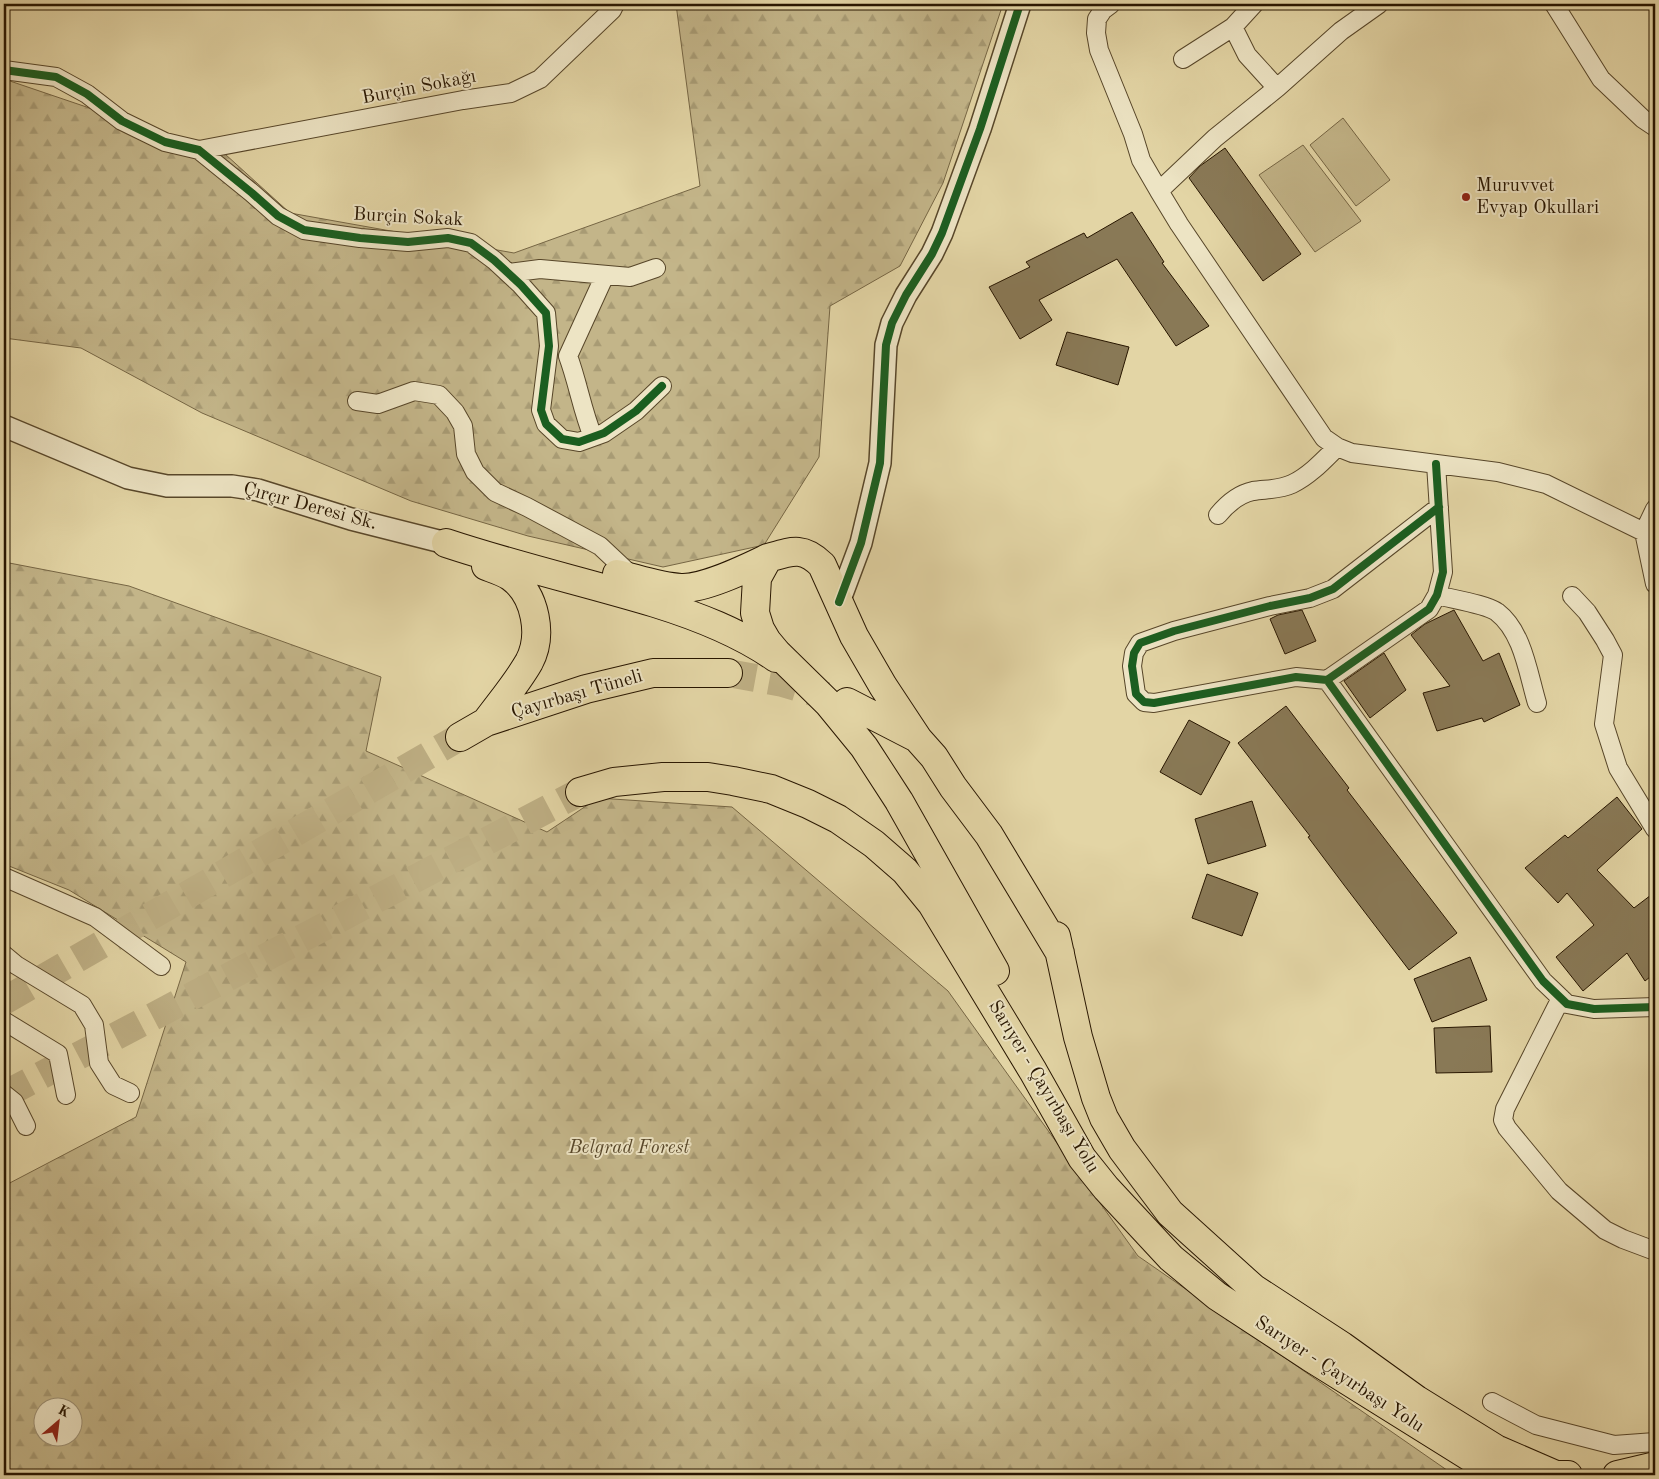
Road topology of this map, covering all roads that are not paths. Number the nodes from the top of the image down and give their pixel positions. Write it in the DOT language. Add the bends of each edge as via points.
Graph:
graph roads {
  1 [pos="615,4"];
  2 [pos="1020,4"];
  3 [pos="1111,4"];
  4 [pos="1254,4"];
  5 [pos="1379,4"];
  6 [pos="1554,4"];
  7 [pos="1233,27"];
  8 [pos="1183,60"];
  9 [pos="4,70"];
  10 [pos="1277,88"];
  11 [pos="1655,127"];
  12 [pos="199,150"];
  13 [pos="1159,191"];
  14 [pos="656,268"];
  15 [pos="508,273"];
  16 [pos="605,275"];
  17 [pos="662,386"];
  18 [pos="357,401"];
  19 [pos="4,426"];
  20 [pos="593,437"];
  21 [pos="1337,447"];
  22 [pos="1436,464"];
  23 [pos="1439,507"];
  24 [pos="1655,509"];
  25 [pos="1218,515"];
  26 [pos="1644,532"];
  27 [pos="446,543"];
  28 [pos="768,558"];
  29 [pos="635,578"];
  30 [pos="1655,584"];
  31 [pos="1437,595"];
  32 [pos="1572,596"];
  33 [pos="839,602"];
  34 [pos="728,673"];
  35 [pos="805,679"];
  36 [pos="1327,680"];
  37 [pos="847,702"];
  38 [pos="1538,703"];
  39 [pos="486,722"];
  40 [pos="460,737"];
  41 [pos="918,738"];
  42 [pos="580,792"];
  43 [pos="1655,829"];
  44 [pos="4,878"];
  45 [pos="4,955"];
  46 [pos="161,966"];
  47 [pos="1561,998"];
  48 [pos="1655,1008"];
  49 [pos="4,1021"];
  50 [pos="1033,1071"];
  51 [pos="130,1093"];
  52 [pos="4,1094"];
  53 [pos="66,1095"];
  54 [pos="26,1126"];
  55 [pos="1655,1250"];
  56 [pos="1492,1402"];
  57 [pos="1655,1442"];
  58 [pos="1655,1466"];
  59 [pos="1499,1475"];
  60 [pos="1568,1475"];
  61 [pos="1617,1475"];
  1 -- 12 [label="street, Burçin Sokağı" via="540,79 511,93"];
  2 -- 33 [label="street" via="980,130 942,233 892,323 886,345 880,463 860,543"];
  3 -- 13 [label="street" via="1098,19 1099,50 1141,160"];
  4 -- 7 [label="street"];
  5 -- 10 [label="street" via="1341,32"];
  6 -- 11 [label="street" via="1601,79"];
  7 -- 8 [label="street"];
  7 -- 10 [label="street" via="1247,55"];
  9 -- 12 [label="street, Burçin Sokak" via="56,78 87,94 122,121 165,142"];
  10 -- 13 [label="street" via="1215,138"];
  12 -- 15 [label="street, Burçin Sokak" via="278,216 304,230 408,242 448,238 471,243"];
  13 -- 21 [label="street" via="1178,224 1324,438"];
  14 -- 16 [label="street" via="630,277"];
  15 -- 16 [label="street" via="540,269"];
  15 -- 20 [label="street, Burçin Sokak" via="546,314 549,346 541,410 546,424 562,439 579,442"];
  16 -- 20 [label="street" via="568,356"];
  17 -- 20 [label="street, Burçin Sokak" via="636,411"];
  18 -- 29 [label="street" via="378,404 414,391 439,395 463,426 466,454 476,472 495,492 600,546"];
  19 -- 27 [label="street, Çırçır Deresi Sk." via="128,478 167,486 232,486 258,490"];
  21 -- 22 [label="street" via="1352,453"];
  21 -- 25 [label="street" via="1312,472 1291,485 1252,492 1227,504"];
  22 -- 23 [label="street"];
  22 -- 26 [label="street" via="1498,472 1546,484"];
  23 -- 31 [label="street" via="1443,572"];
  23 -- 36 [label="street" via="1332,589 1310,598 1174,631 1140,643 1134,652 1132,666 1136,694 1144,702 1154,703 1296,677"];
  24 -- 26 [label="street"];
  26 -- 30 [label="street"];
  27 -- 29 [label="main road" via="508,549"];
  27 -- 35 [label="main road" via="682,611 738,635"];
  27 -- 39 [label="main road" via="512,578 529,599 536,619 536,643 530,661"];
  28 -- 29 [label="main road" via="740,572 682,588"];
  28 -- 33 [label="main road" via="790,551 801,551 814,557 822,565"];
  28 -- 35 [label="main road" via="757,578 755,613 767,640"];
  31 -- 36 [label="street" via="1429,609"];
  31 -- 38 [label="street" via="1496,611 1518,640"];
  32 -- 43 [label="street" via="1587,612 1613,655 1604,724 1618,768"];
  33 -- 41 [label="main road" via="863,653"];
  34 -- 39 [label="main road, Çayırbaşı Tüneli" via="653,673 586,689"];
  35 -- 50 [label="main road" via="864,747 899,801 1014,1009"];
  36 -- 47 [label="street" via="1543,981"];
  37 -- 41 [label="main road"];
  39 -- 40 [label="main road, Çayırbaşı Tüneli"];
  41 -- 60 [label="main road" via="989,836 1060,953 1078,1037 1104,1118 1170,1213 1253,1288 1417,1400 1528,1464 1556,1475"];
  42 -- 50 [label="main road, Sarıyer - Çayırbaşı Yolu" via="614,782 708,777 771,789 838,819 905,871 932,904"];
  44 -- 46 [label="street" via="95,917"];
  45 -- 51 [label="street" via="82,1005 94,1025 99,1064 113,1085"];
  47 -- 48 [label="street" via="1567,1004 1594,1010"];
  47 -- 55 [label="street" via="1505,1109 1503,1120 1559,1191 1605,1230"];
  49 -- 53 [label="street" via="58,1054"];
  50 -- 59 [label="main road, Sarıyer - Çayırbaşı Yolu" via="1082,1158 1172,1258 1217,1296 1310,1358"];
  52 -- 54 [label="street" via="14,1102"];
  56 -- 57 [label="street" via="1536,1425 1614,1445"];
  58 -- 61 [label="main road"];
}
